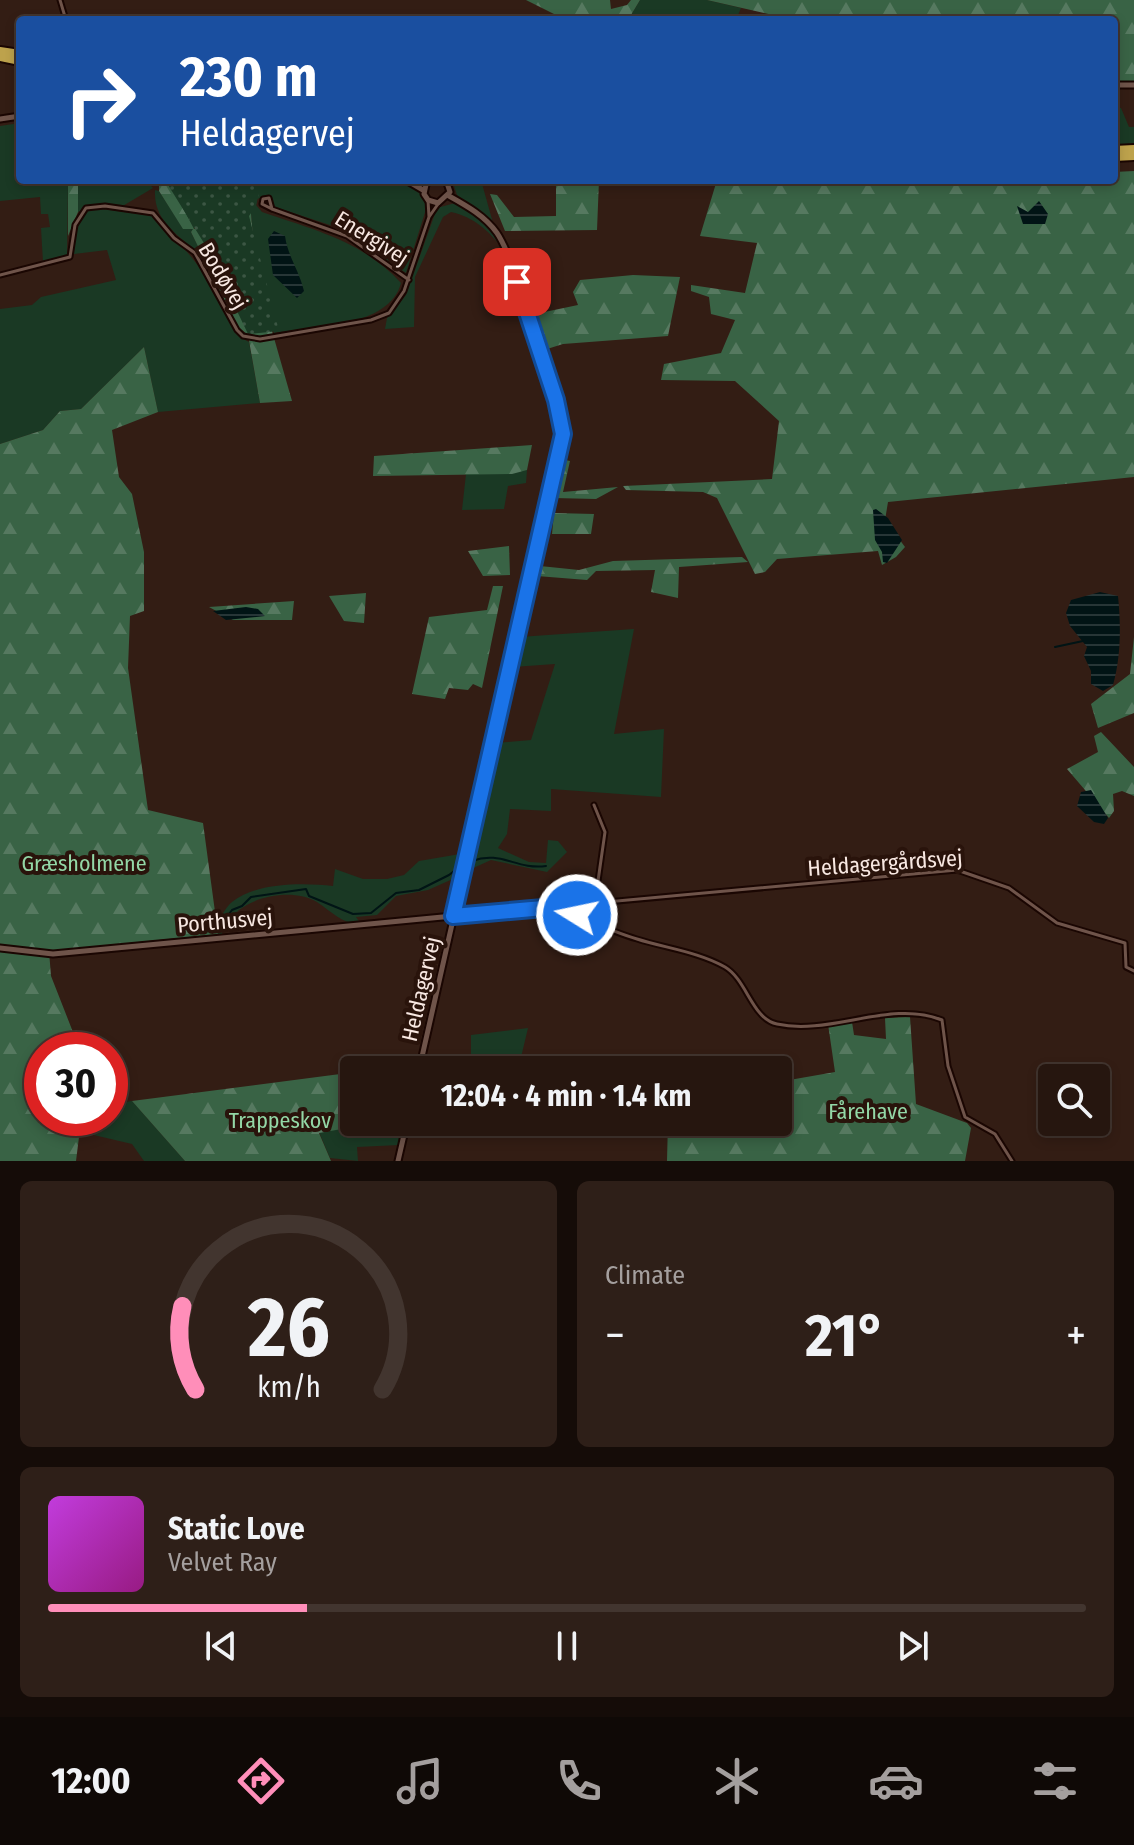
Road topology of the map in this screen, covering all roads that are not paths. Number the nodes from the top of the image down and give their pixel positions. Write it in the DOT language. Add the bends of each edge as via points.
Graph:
graph roads {
  1 [pos="413,184"];
  2 [pos="425,184"];
  3 [pos="447,184"];
  4 [pos="423,190"];
  5 [pos="449,196"];
  6 [pos="428,200"];
  7 [pos="438,203"];
  8 [pos="272,209"];
  9 [pos="429,217"];
  10 [pos="0,275"];
  11 [pos="409,280"];
  12 [pos="594,805"];
  13 [pos="596,903"];
  14 [pos="567,908"];
  15 [pos="453,916"];
  16 [pos="0,948"];
  17 [pos="1134,971"];
  18 [pos="422,1056"];
  19 [pos="404,1136"];
  20 [pos="398,1161"];
  21 [pos="1012,1161"];
  1 -- 4 [label="street"];
  2 -- 4 [label="street"];
  3 -- 5 [label="street"];
  4 -- 6 [label="street"];
  5 -- 7 [label="street"];
  5 -- 15 [label="street, Heldagervej" via="483,217 503,243 563,434"];
  6 -- 7 [label="street"];
  6 -- 9 [label="street"];
  7 -- 9 [label="street"];
  8 -- 11 [label="street, Energivej" via="347,236"];
  9 -- 11 [label="street"];
  10 -- 11 [label="street, Bodøvej" via="70,257 75,225 86,208 105,206 153,213 195,253 243,336 260,339 384,316"];
  12 -- 13 [label="street" via="605,832"];
  13 -- 14 [label="street, Heldagergårdsvej"];
  13 -- 17 [label="street, Heldagergårdsvej" via="963,870 1009,888 1057,923 1125,943 1126,967"];
  14 -- 15 [label="street, Heldagergårdsvej"];
  14 -- 21 [label="street" via="631,938 724,967 770,1023 794,1026 910,1016 942,1020 948,1066 965,1117 995,1134"];
  15 -- 16 [label="street, Porthusvej" via="53,954"];
  15 -- 18 [label="street, Heldagervej"];
  19 -- 20 [label="street"];
}
